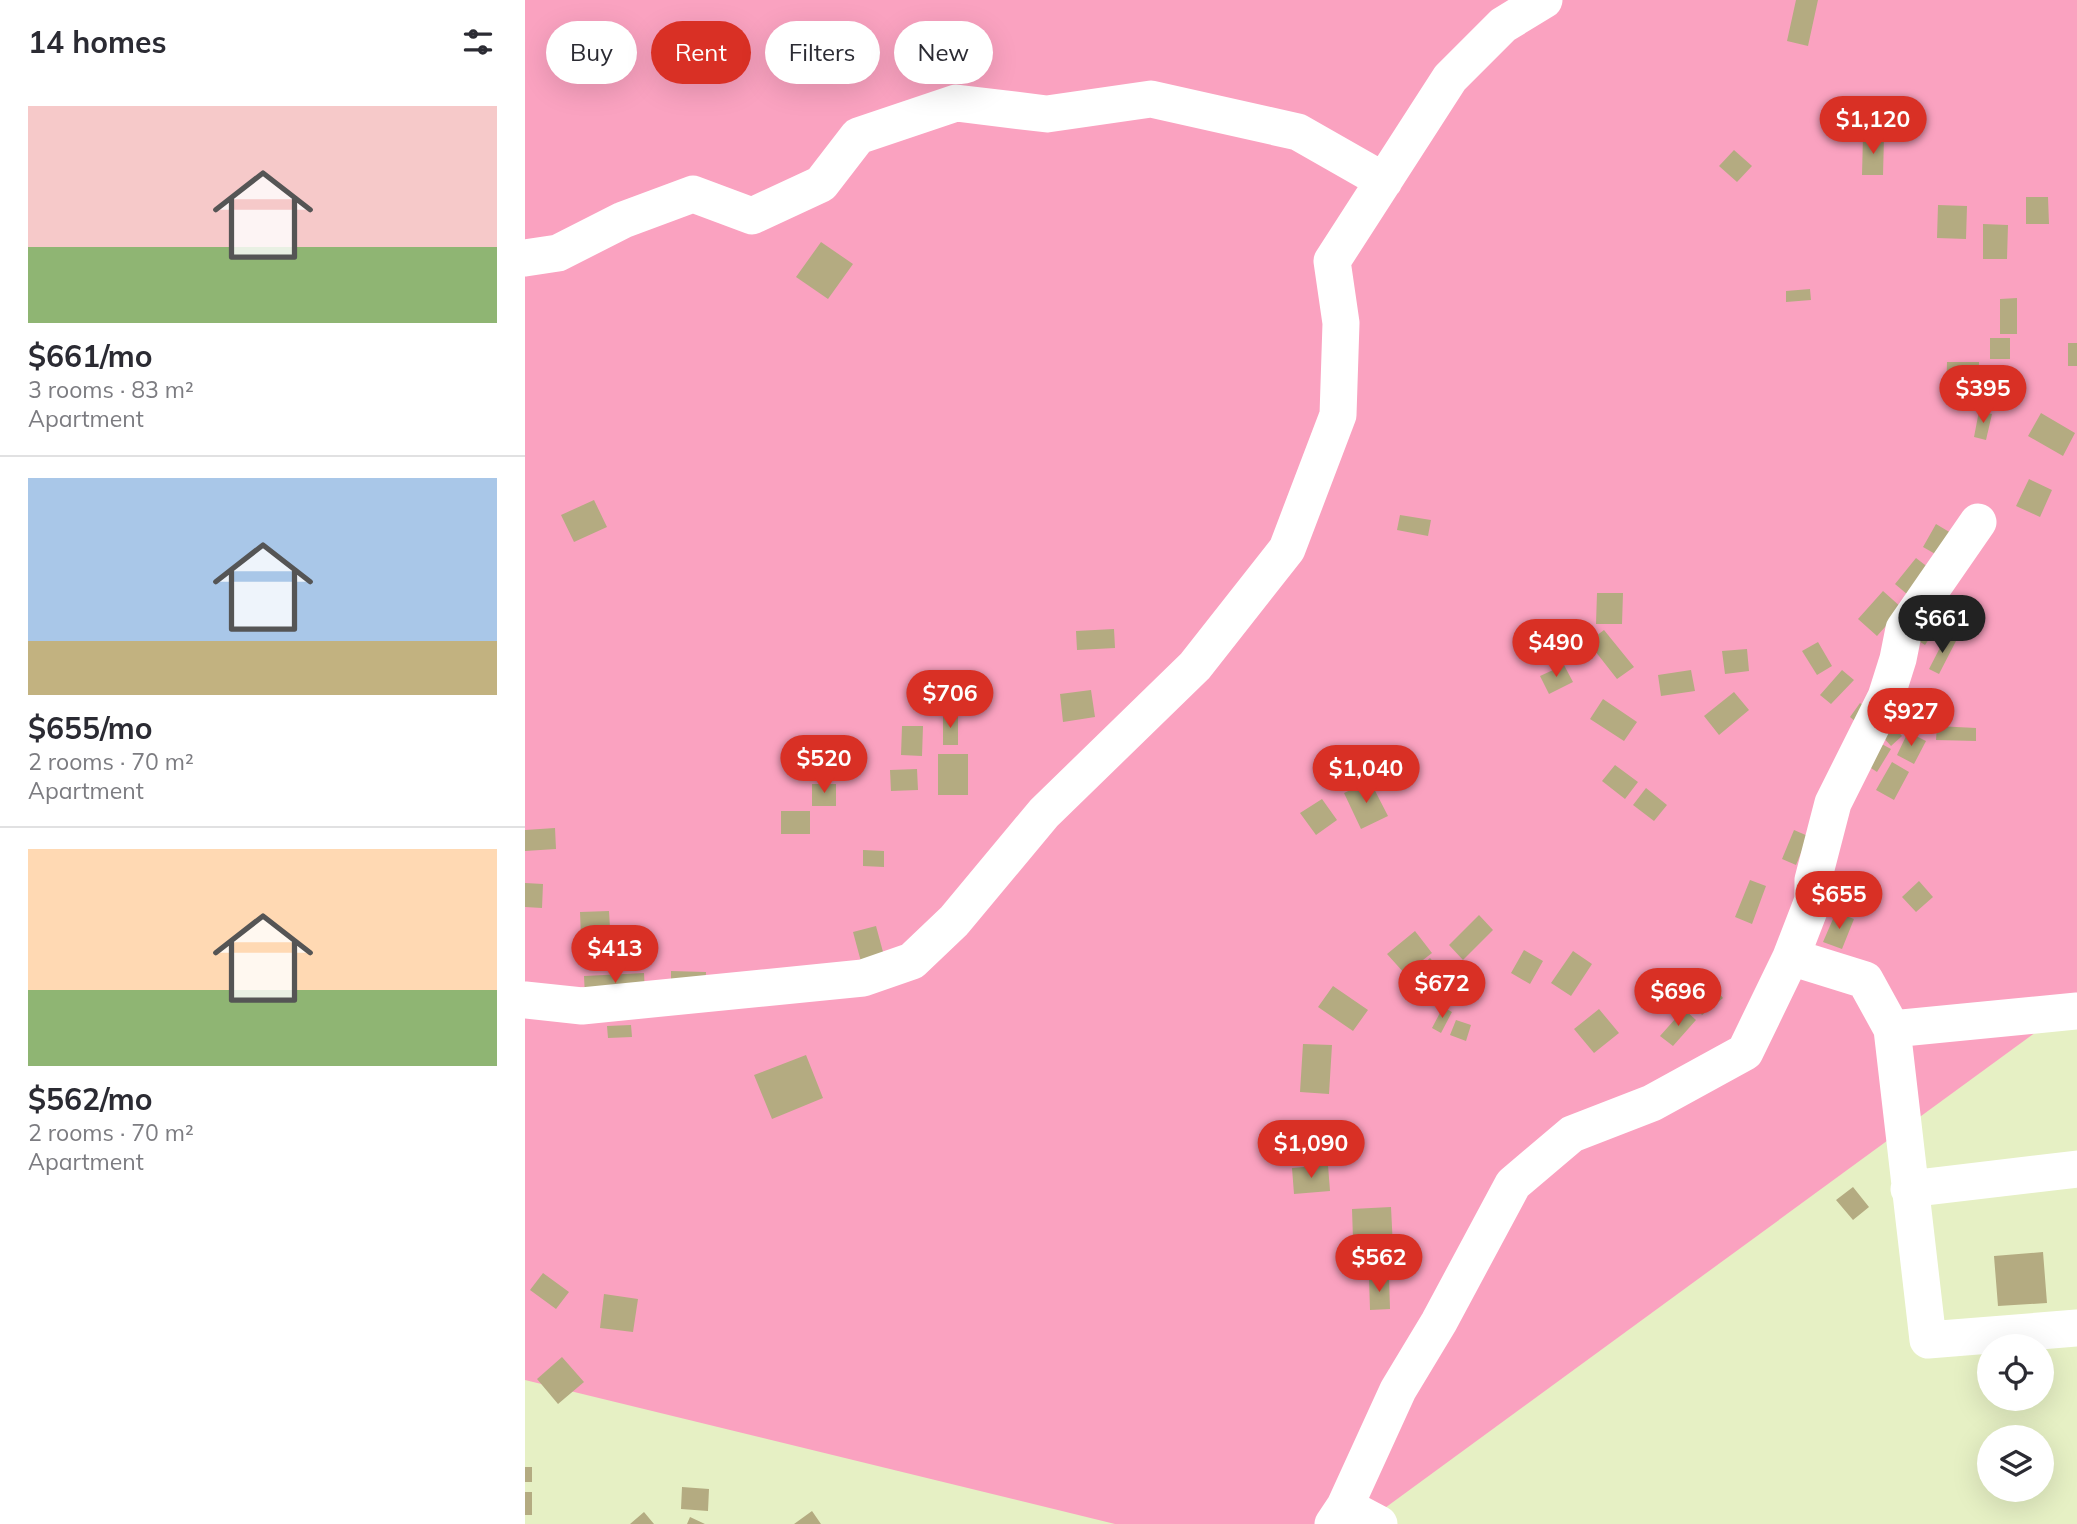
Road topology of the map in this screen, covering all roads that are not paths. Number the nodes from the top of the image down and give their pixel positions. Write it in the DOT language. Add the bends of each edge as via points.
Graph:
graph roads {
  1 [pos="1544,0"];
  2 [pos="1384,181"];
  3 [pos="525,258"];
  4 [pos="1977,522"];
  5 [pos="1791,957"];
  6 [pos="525,1000"];
  7 [pos="2077,1011"];
  8 [pos="1892,1029"];
  9 [pos="2077,1170"];
  10 [pos="1909,1189"];
  11 [pos="2077,1328"];
  12 [pos="1339,1515"];
  13 [pos="1379,1524"];
  1 -- 2 [label="street" via="1503,26 1450,78"];
  2 -- 3 [label="street" via="1298,132 1151,99 1047,114 956,103 858,136 821,184 752,216 693,194 623,220 558,253"];
  2 -- 6 [label="street" via="1332,261 1341,323 1338,415 1287,550 1195,666 1044,813 954,921 912,961 863,978 582,1006"];
  4 -- 5 [label="street" via="1904,629 1886,697 1833,803 1813,880 1813,900"];
  5 -- 8 [label="street" via="1865,980"];
  5 -- 12 [label="street" via="1745,1052 1652,1102 1572,1134 1513,1184 1398,1390"];
  7 -- 8 [label="street"];
  8 -- 10 [label="street"];
  9 -- 10 [label="street"];
  10 -- 11 [label="street" via="1928,1340"];
  12 -- 13 [label="street"];
}
